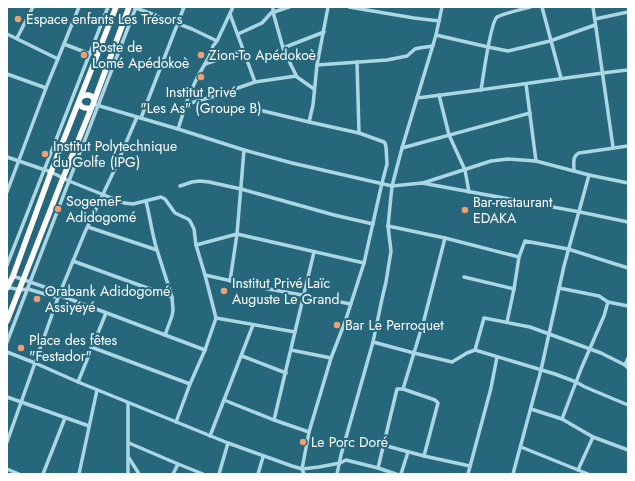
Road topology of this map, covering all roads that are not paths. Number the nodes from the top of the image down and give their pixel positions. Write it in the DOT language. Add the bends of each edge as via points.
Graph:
graph roads {
  1 [pos="33,7"];
  2 [pos="79,7"];
  3 [pos="108,7"];
  4 [pos="116,7"];
  5 [pos="129,7"];
  6 [pos="136,7"];
  7 [pos="184,7"];
  8 [pos="233,7"];
  9 [pos="272,7"];
  10 [pos="289,7"];
  11 [pos="328,7"];
  12 [pos="349,7"];
  13 [pos="442,7"];
  14 [pos="530,7"];
  15 [pos="542,7"];
  16 [pos="593,7"];
  17 [pos="273,12"];
  18 [pos="628,12"];
  19 [pos="230,14"];
  20 [pos="595,19"];
  21 [pos="439,21"];
  22 [pos="178,23"];
  23 [pos="595,25"];
  24 [pos="324,32"];
  25 [pos="7,34"];
  26 [pos="238,34"];
  27 [pos="436,35"];
  28 [pos="17,38"];
  29 [pos="550,40"];
  30 [pos="217,42"];
  31 [pos="64,44"];
  32 [pos="433,46"];
  33 [pos="283,48"];
  34 [pos="488,48"];
  35 [pos="243,51"];
  36 [pos="90,54"];
  37 [pos="58,59"];
  38 [pos="357,62"];
  39 [pos="205,64"];
  40 [pos="317,65"];
  41 [pos="628,70"];
  42 [pos="603,73"];
  43 [pos="7,74"];
  44 [pos="296,76"];
  45 [pos="561,78"];
  46 [pos="255,82"];
  47 [pos="526,84"];
  48 [pos="46,88"];
  49 [pos="314,89"];
  50 [pos="481,90"];
  51 [pos="439,95"];
  52 [pos="417,98"];
  53 [pos="80,100"];
  54 [pos="94,104"];
  55 [pos="186,104"];
  56 [pos="255,109"];
  57 [pos="530,113"];
  58 [pos="139,117"];
  59 [pos="309,122"];
  60 [pos="178,129"];
  61 [pos="359,133"];
  62 [pos="449,136"];
  63 [pos="628,146"];
  64 [pos="613,147"];
  65 [pos="402,148"];
  66 [pos="244,150"];
  67 [pos="7,157"];
  68 [pos="19,161"];
  69 [pos="536,161"];
  70 [pos="45,170"];
  71 [pos="465,170"];
  72 [pos="574,171"];
  73 [pos="51,172"];
  74 [pos="589,175"];
  75 [pos="63,178"];
  76 [pos="69,181"];
  77 [pos="628,182"];
  78 [pos="382,183"];
  79 [pos="422,183"];
  80 [pos="180,186"];
  81 [pos="392,186"];
  82 [pos="241,189"];
  83 [pos="7,192"];
  84 [pos="469,192"];
  85 [pos="103,195"];
  86 [pos="146,201"];
  87 [pos="580,212"];
  88 [pos="628,222"];
  89 [pos="373,224"];
  90 [pos="388,226"];
  91 [pos="88,227"];
  92 [pos="237,234"];
  93 [pos="445,238"];
  94 [pos="196,245"];
  95 [pos="568,249"];
  96 [pos="157,250"];
  97 [pos="314,252"];
  98 [pos="519,257"];
  99 [pos="73,261"];
  100 [pos="364,263"];
  101 [pos="7,265"];
  102 [pos="628,268"];
  103 [pos="206,275"];
  104 [pos="13,276"];
  105 [pos="464,277"];
  106 [pos="23,280"];
  107 [pos="230,281"];
  108 [pos="30,282"];
  109 [pos="7,288"];
  110 [pos="559,288"];
  111 [pos="28,289"];
  112 [pos="20,290"];
  113 [pos="514,290"];
  114 [pos="59,295"];
  115 [pos="304,295"];
  116 [pos="172,297"];
  117 [pos="608,302"];
  118 [pos="351,304"];
  119 [pos="628,306"];
  120 [pos="106,313"];
  121 [pos="216,318"];
  122 [pos="7,321"];
  123 [pos="507,322"];
  124 [pos="253,325"];
  125 [pos="295,332"];
  126 [pos="165,334"];
  127 [pos="549,334"];
  128 [pos="7,342"];
  129 [pos="373,342"];
  130 [pos="91,347"];
  131 [pos="205,350"];
  132 [pos="291,350"];
  133 [pos="475,350"];
  134 [pos="590,350"];
  135 [pos="7,352"];
  136 [pos="414,353"];
  137 [pos="242,356"];
  138 [pos="497,357"];
  139 [pos="331,358"];
  140 [pos="628,358"];
  141 [pos="35,363"];
  142 [pos="627,366"];
  143 [pos="541,370"];
  144 [pos="286,373"];
  145 [pos="78,382"];
  146 [pos="576,382"];
  147 [pos="190,384"];
  148 [pos="403,389"];
  149 [pos="97,390"];
  150 [pos="7,397"];
  151 [pos="224,400"];
  152 [pos="21,402"];
  153 [pos="128,403"];
  154 [pos="628,405"];
  155 [pos="531,409"];
  156 [pos="65,418"];
  157 [pos="562,419"];
  158 [pos="274,420"];
  159 [pos="176,422"];
  160 [pos="89,426"];
  161 [pos="309,432"];
  162 [pos="210,436"];
  163 [pos="593,437"];
  164 [pos="7,442"];
  165 [pos="129,442"];
  166 [pos="228,443"];
  167 [pos="383,444"];
  168 [pos="521,447"];
  169 [pos="628,450"];
  170 [pos="408,452"];
  171 [pos="424,456"];
  172 [pos="128,457"];
  173 [pos="263,457"];
  174 [pos="340,463"];
  175 [pos="178,464"];
  176 [pos="470,466"];
  177 [pos="378,468"];
  178 [pos="7,470"];
  179 [pos="578,470"];
  180 [pos="304,472"];
  181 [pos="19,474"];
  182 [pos="42,474"];
  183 [pos="79,474"];
  184 [pos="128,474"];
  185 [pos="139,474"];
  186 [pos="173,474"];
  187 [pos="203,474"];
  188 [pos="219,474"];
  189 [pos="258,474"];
  190 [pos="338,474"];
  191 [pos="396,474"];
  192 [pos="401,474"];
  193 [pos="468,474"];
  194 [pos="514,474"];
  195 [pos="588,474"];
  1 -- 28 [label="street"];
  2 -- 31 [label="street"];
  3 -- 36 [label="street"];
  4 -- 53 [label="highway"];
  5 -- 54 [label="highway"];
  6 -- 22 [label="street"];
  6 -- 54 [label="street"];
  7 -- 22 [label="street"];
  8 -- 19 [label="street"];
  9 -- 17 [label="street"];
  10 -- 17 [label="street"];
  11 -- 24 [label="street"];
  12 -- 21 [label="street"];
  13 -- 21 [label="street"];
  14 -- 34 [label="street" via="494,20"];
  15 -- 29 [label="street"];
  16 -- 20 [label="street"];
  17 -- 26 [label="street" via="262,23"];
  17 -- 33 [label="street"];
  18 -- 20 [label="street"];
  19 -- 26 [label="street"];
  19 -- 30 [label="street"];
  20 -- 23 [label="street"];
  21 -- 27 [label="street"];
  22 -- 30 [label="street"];
  22 -- 58 [label="street"];
  23 -- 29 [label="street"];
  23 -- 42 [label="street"];
  24 -- 33 [label="street"];
  24 -- 40 [label="street"];
  25 -- 28 [label="street"];
  26 -- 35 [label="street"];
  27 -- 32 [label="street"];
  27 -- 34 [label="street"];
  28 -- 37 [label="street"];
  29 -- 34 [label="street" via="508,51"];
  29 -- 45 [label="street"];
  30 -- 39 [label="street"];
  31 -- 36 [label="street"];
  31 -- 37 [label="street"];
  32 -- 38 [label="street" via="416,49 405,56 387,60"];
  32 -- 52 [label="street"];
  33 -- 44 [label="street"];
  34 -- 50 [label="street"];
  35 -- 39 [label="street"];
  35 -- 46 [label="street"];
  36 -- 70 [label="street"];
  37 -- 48 [label="street"];
  38 -- 40 [label="street"];
  38 -- 61 [label="street"];
  39 -- 55 [label="street"];
  40 -- 49 [label="street"];
  41 -- 42 [label="street"];
  42 -- 45 [label="street"];
  42 -- 64 [label="street"];
  43 -- 48 [label="street"];
  44 -- 46 [label="street"];
  44 -- 49 [label="street"];
  45 -- 47 [label="street"];
  46 -- 55 [label="street"];
  47 -- 50 [label="street"];
  47 -- 57 [label="street"];
  48 -- 68 [label="street"];
  49 -- 59 [label="street"];
  50 -- 51 [label="street"];
  51 -- 52 [label="street"];
  51 -- 62 [label="street"];
  52 -- 65 [label="street"];
  53 -- 54 [label="highway" via="80,106 83,108"];
  53 -- 54 [label="highway" via="84,95 88,95 93,97"];
  53 -- 73 [label="highway"];
  54 -- 58 [label="street"];
  54 -- 75 [label="highway"];
  54 -- 76 [label="street"];
  55 -- 60 [label="street"];
  56 -- 59 [label="street"];
  57 -- 62 [label="street"];
  57 -- 69 [label="street"];
  58 -- 60 [label="street"];
  58 -- 85 [label="street"];
  59 -- 61 [label="street"];
  60 -- 66 [label="street"];
  61 -- 78 [label="street" via="385,144 388,164"];
  62 -- 65 [label="street"];
  62 -- 71 [label="street"];
  63 -- 64 [label="street"];
  64 -- 72 [label="street" via="577,154"];
  65 -- 81 [label="street"];
  66 -- 78 [label="street"];
  66 -- 82 [label="street"];
  67 -- 68 [label="street"];
  68 -- 70 [label="street"];
  68 -- 83 [label="street"];
  69 -- 71 [label="street" via="500,159"];
  69 -- 72 [label="street"];
  70 -- 73 [label="street"];
  70 -- 101 [label="street"];
  71 -- 79 [label="street"];
  71 -- 84 [label="street"];
  72 -- 74 [label="street"];
  73 -- 75 [label="street"];
  73 -- 104 [label="highway"];
  74 -- 77 [label="street"];
  74 -- 87 [label="street"];
  75 -- 76 [label="street"];
  75 -- 106 [label="highway"];
  76 -- 85 [label="street"];
  76 -- 108 [label="street"];
  78 -- 81 [label="street"];
  78 -- 89 [label="street"];
  79 -- 81 [label="street"];
  79 -- 84 [label="street"];
  80 -- 82 [label="street" via="200,180"];
  81 -- 90 [label="street"];
  82 -- 89 [label="street"];
  82 -- 92 [label="street"];
  84 -- 87 [label="street"];
  85 -- 86 [label="street" via="128,204"];
  85 -- 91 [label="street"];
  86 -- 94 [label="street" via="161,197 175,213 188,219 194,229"];
  86 -- 96 [label="street"];
  87 -- 88 [label="street"];
  87 -- 95 [label="street"];
  89 -- 100 [label="street"];
  90 -- 93 [label="street"];
  90 -- 129 [label="street" via="390,262"];
  91 -- 96 [label="street"];
  91 -- 99 [label="street"];
  92 -- 94 [label="street"];
  92 -- 97 [label="street"];
  92 -- 107 [label="street"];
  93 -- 98 [label="street"];
  93 -- 136 [label="street"];
  94 -- 103 [label="street"];
  95 -- 98 [label="street" via="525,242"];
  95 -- 102 [label="street"];
  95 -- 110 [label="street"];
  96 -- 116 [label="street"];
  97 -- 100 [label="street"];
  97 -- 115 [label="street"];
  98 -- 113 [label="street"];
  99 -- 114 [label="street"];
  99 -- 116 [label="street"];
  100 -- 118 [label="street"];
  103 -- 107 [label="street"];
  103 -- 121 [label="street"];
  104 -- 106 [label="street"];
  104 -- 109 [label="highway"];
  105 -- 113 [label="street"];
  106 -- 108 [label="street"];
  106 -- 112 [label="highway"];
  107 -- 115 [label="street"];
  108 -- 111 [label="street"];
  108 -- 114 [label="street" via="53,290"];
  109 -- 112 [label="street"];
  110 -- 117 [label="street" via="599,296"];
  110 -- 127 [label="street"];
  111 -- 112 [label="street"];
  111 -- 114 [label="street" via="55,297"];
  111 -- 128 [label="street"];
  112 -- 122 [label="highway"];
  113 -- 123 [label="street"];
  114 -- 120 [label="street"];
  114 -- 141 [label="street"];
  115 -- 118 [label="street"];
  115 -- 125 [label="street"];
  116 -- 126 [label="street" via="172,316"];
  117 -- 119 [label="street"];
  117 -- 134 [label="street"];
  118 -- 139 [label="street"];
  120 -- 126 [label="street"];
  120 -- 130 [label="street"];
  121 -- 124 [label="street"];
  121 -- 131 [label="street"];
  123 -- 127 [label="street"];
  123 -- 133 [label="street" via="484,318"];
  124 -- 125 [label="street"];
  124 -- 137 [label="street"];
  125 -- 132 [label="street"];
  126 -- 131 [label="street"];
  127 -- 134 [label="street"];
  127 -- 143 [label="street"];
  129 -- 136 [label="street"];
  129 -- 174 [label="street"];
  130 -- 145 [label="street"];
  130 -- 147 [label="street"];
  131 -- 147 [label="street"];
  132 -- 139 [label="street"];
  132 -- 144 [label="street"];
  133 -- 136 [label="street" via="452,362"];
  133 -- 138 [label="street"];
  134 -- 142 [label="street"];
  134 -- 146 [label="street"];
  135 -- 141 [label="street"];
  136 -- 148 [label="street"];
  137 -- 144 [label="street"];
  137 -- 151 [label="street"];
  138 -- 143 [label="street"];
  138 -- 176 [label="street"];
  139 -- 161 [label="street"];
  140 -- 142 [label="street"];
  141 -- 145 [label="street"];
  141 -- 152 [label="street"];
  143 -- 146 [label="street"];
  143 -- 155 [label="street"];
  144 -- 158 [label="street"];
  145 -- 149 [label="street"];
  146 -- 154 [label="street"];
  146 -- 157 [label="street"];
  147 -- 159 [label="street"];
  148 -- 167 [label="street" via="397,389"];
  148 -- 171 [label="street" via="438,403"];
  149 -- 153 [label="street"];
  149 -- 160 [label="street"];
  150 -- 152 [label="street"];
  151 -- 158 [label="street"];
  151 -- 162 [label="street"];
  152 -- 156 [label="street"];
  152 -- 164 [label="street"];
  153 -- 159 [label="street"];
  153 -- 165 [label="street"];
  155 -- 157 [label="street"];
  155 -- 168 [label="street"];
  156 -- 160 [label="street"];
  156 -- 182 [label="street"];
  157 -- 163 [label="street"];
  158 -- 161 [label="street"];
  159 -- 162 [label="street"];
  160 -- 183 [label="street"];
  161 -- 180 [label="street"];
  162 -- 166 [label="street"];
  163 -- 169 [label="street"];
  163 -- 179 [label="street"];
  165 -- 172 [label="street"];
  165 -- 175 [label="street"];
  166 -- 173 [label="street"];
  166 -- 188 [label="street"];
  167 -- 170 [label="street"];
  167 -- 177 [label="street"];
  168 -- 179 [label="street"];
  168 -- 194 [label="street"];
  170 -- 171 [label="street"];
  170 -- 192 [label="street"];
  171 -- 176 [label="street"];
  172 -- 184 [label="street"];
  172 -- 185 [label="street"];
  173 -- 180 [label="street"];
  173 -- 189 [label="street"];
  174 -- 177 [label="street" via="346,460"];
  174 -- 180 [label="street"];
  174 -- 190 [label="street"];
  175 -- 186 [label="street"];
  175 -- 187 [label="street"];
  176 -- 193 [label="street"];
  177 -- 191 [label="street"];
  178 -- 181 [label="street"];
  179 -- 195 [label="street"];
}
